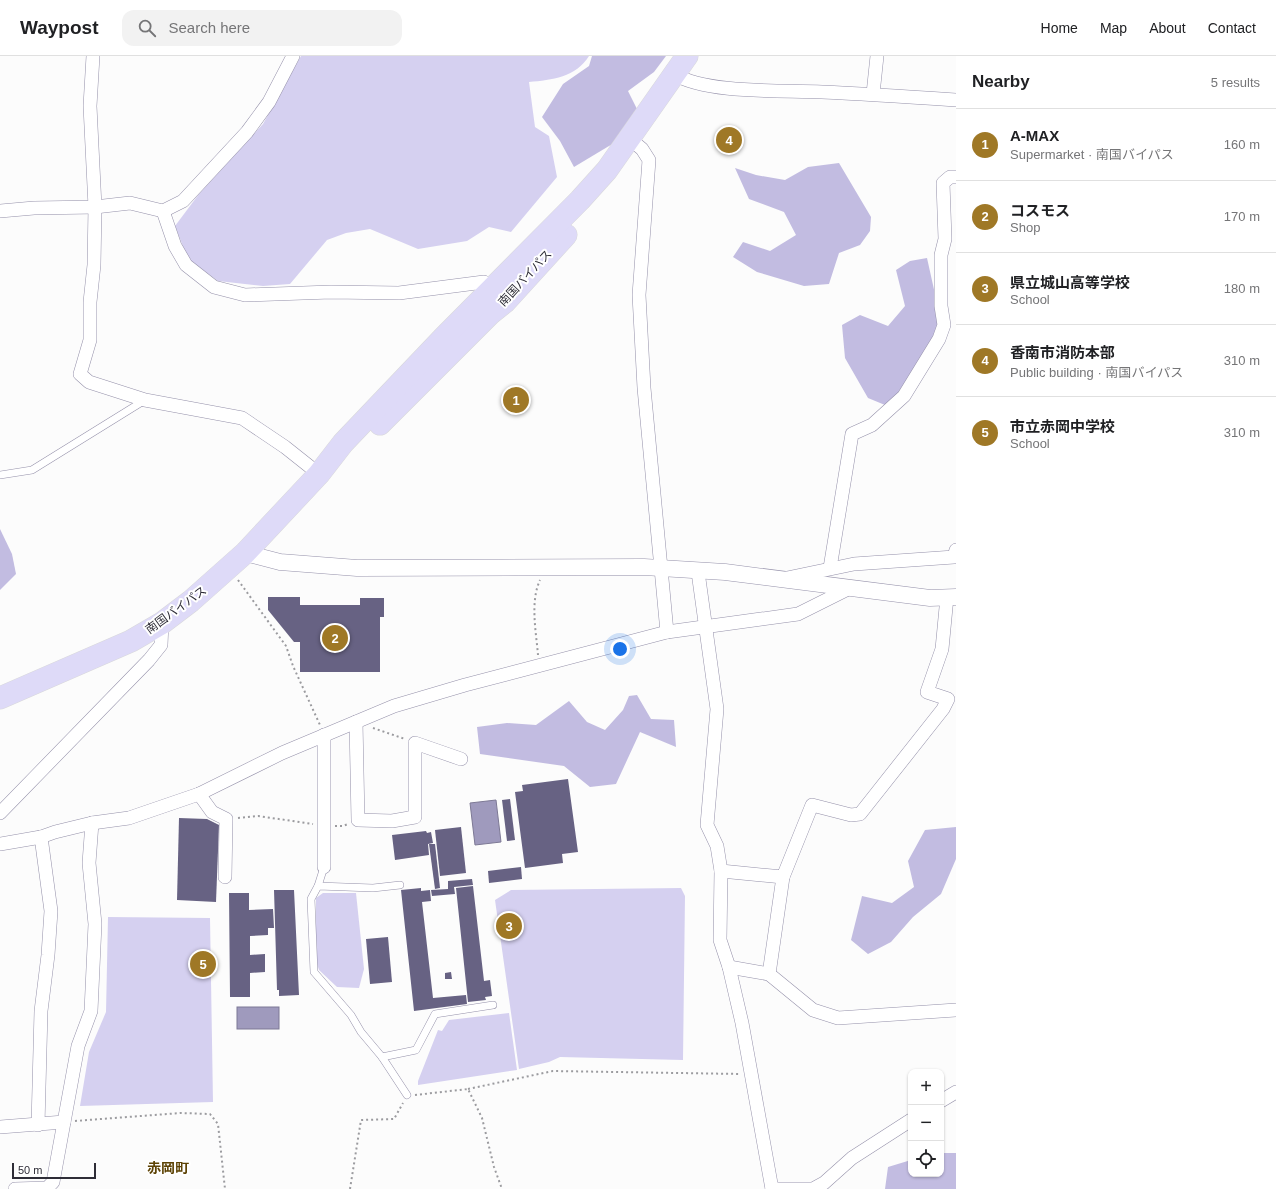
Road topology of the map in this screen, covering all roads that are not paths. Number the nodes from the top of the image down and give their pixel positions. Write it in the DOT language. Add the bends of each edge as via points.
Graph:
graph roads {
  1 [pos="93,56"];
  2 [pos="293,56"];
  3 [pos="687,56"];
  4 [pos="701,56"];
  5 [pos="877,56"];
  6 [pos="680,78"];
  7 [pos="873,94"];
  8 [pos="956,100"];
  9 [pos="636,144"];
  10 [pos="956,177"];
  11 [pos="95,207"];
  12 [pos="0,211"];
  13 [pos="163,211"];
  14 [pos="499,294"];
  15 [pos="145,400"];
  16 [pos="319,474"];
  17 [pos="0,475"];
  18 [pos="956,550"];
  19 [pos="245,553"];
  20 [pos="662,568"];
  21 [pos="830,568"];
  22 [pos="698,572"];
  23 [pos="782,579"];
  24 [pos="850,588"];
  25 [pos="952,597"];
  26 [pos="162,623"];
  27 [pos="706,626"];
  28 [pos="667,632"];
  29 [pos="0,698"];
  30 [pos="356,722"];
  31 [pos="324,735"];
  32 [pos="461,759"];
  33 [pos="199,794"];
  34 [pos="0,813"];
  35 [pos="92,823"];
  36 [pos="41,837"];
  37 [pos="0,844"];
  38 [pos="324,867"];
  39 [pos="721,871"];
  40 [pos="226,877"];
  41 [pos="783,877"];
  42 [pos="400,885"];
  43 [pos="318,886"];
  44 [pos="729,967"];
  45 [pos="769,974"];
  46 [pos="494,1005"];
  47 [pos="956,1010"];
  48 [pos="382,1057"];
  49 [pos="956,1092"];
  50 [pos="407,1096"];
  51 [pos="944,1099"];
  52 [pos="64,1122"];
  53 [pos="908,1122"];
  54 [pos="38,1125"];
  55 [pos="0,1127"];
  56 [pos="15,1189"];
  57 [pos="772,1189"];
  1 -- 11 [label="street" via="90,106"];
  2 -- 13 [label="street" via="269,102 247,132 183,201"];
  3 -- 6 [label="highway, 南国バイパス"];
  4 -- 6 [label="highway, 南国バイパス"];
  5 -- 7 [label="street"];
  6 -- 7 [label="street" via="728,88"];
  6 -- 9 [label="highway, 南国バイパス"];
  7 -- 8 [label="street"];
  9 -- 14 [label="highway, 南国バイパス" via="607,170"];
  9 -- 20 [label="street" via="649,160 639,295 644,388"];
  10 -- 21 [label="street" via="950,177 943,183 945,239 941,255 941,292 944,325 939,339 904,396 872,425 852,434"];
  11 -- 12 [label="street"];
  11 -- 13 [label="street" via="130,203"];
  11 -- 15 [label="street" via="90,340 80,374 89,382"];
  13 -- 14 [label="street" via="175,246 186,265 214,287 245,295 399,293 484,282"];
  14 -- 16 [label="highway, 南国バイパス" via="343,443"];
  15 -- 16 [label="street" via="242,418"];
  15 -- 17 [label="lane" via="32,470"];
  16 -- 19 [label="highway, 南国バイパス"];
  18 -- 21 [label="street" via="954,557"];
  19 -- 20 [label="street" via="280,562 357,568"];
  19 -- 26 [label="highway, 南国バイパス"];
  20 -- 22 [label="street"];
  20 -- 28 [label="street"];
  21 -- 23 [label="street"];
  22 -- 23 [label="street" via="725,572"];
  22 -- 27 [label="street"];
  23 -- 24 [label="street"];
  24 -- 25 [label="street" via="930,598"];
  24 -- 27 [label="street" via="798,614"];
  25 -- 41 [label="street" via="942,649 927,692 948,699 943,710 860,814 851,815 812,805"];
  26 -- 29 [label="highway, 南国バイパス" via="131,641"];
  26 -- 34 [label="street" via="161,645 149,660"];
  27 -- 28 [label="street"];
  27 -- 39 [label="street" via="717,708 707,825 717,846"];
  28 -- 30 [label="street" via="394,706"];
  30 -- 31 [label="street"];
  30 -- 32 [label="street" via="358,820 392,821 415,817 415,743"];
  31 -- 33 [label="street"];
  31 -- 38 [label="street"];
  33 -- 35 [label="street" via="129,818"];
  33 -- 40 [label="street" via="212,812 226,819"];
  35 -- 36 [label="street"];
  35 -- 52 [label="street" via="89,863 95,924 91,1011 78,1046"];
  36 -- 37 [label="street"];
  36 -- 54 [label="street" via="51,911 40,1011"];
  38 -- 43 [label="lane"];
  39 -- 41 [label="street"];
  39 -- 44 [label="street" via="720,940"];
  41 -- 45 [label="street"];
  42 -- 43 [label="lane" via="373,888"];
  43 -- 48 [label="lane" via="312,899 314,972 352,1015 361,1032"];
  44 -- 45 [label="street"];
  44 -- 57 [label="street" via="752,1074"];
  45 -- 47 [label="street" via="814,1010 838,1018"];
  46 -- 48 [label="lane" via="434,1014 416,1050"];
  48 -- 50 [label="lane"];
  49 -- 51 [label="street"];
  52 -- 54 [label="street"];
  52 -- 56 [label="street" via="53,1182 47,1188"];
  53 -- 57 [label="street" via="852,1158 824,1183 813,1189"];
  54 -- 55 [label="street"];
}
